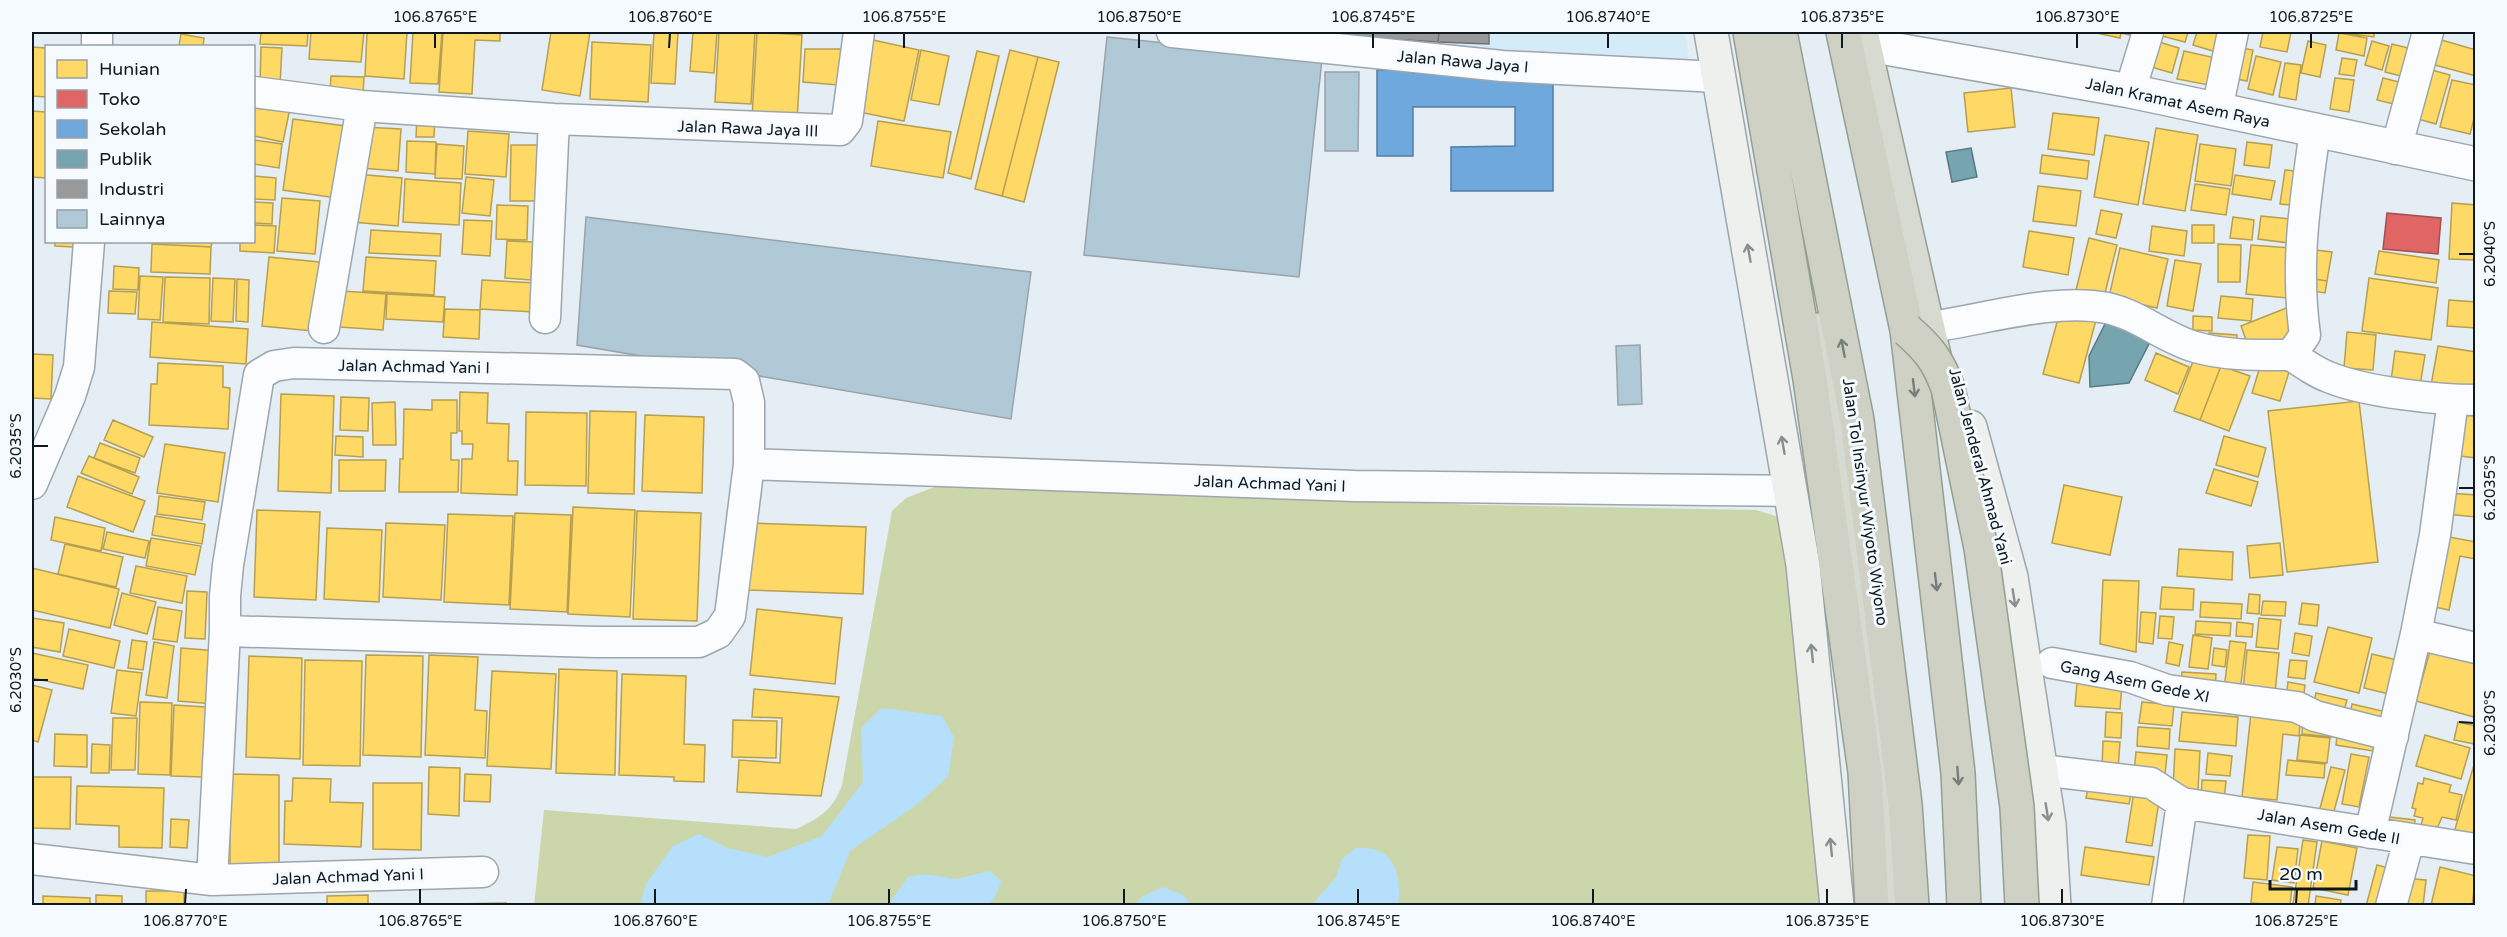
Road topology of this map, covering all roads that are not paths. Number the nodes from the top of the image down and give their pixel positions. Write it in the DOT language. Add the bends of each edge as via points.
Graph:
graph roads {
  1 [pos="860,32"];
  2 [pos="1172,32"];
  3 [pos="1711,32"];
  4 [pos="1750,32"];
  5 [pos="1762,32"];
  6 [pos="1780,32"];
  7 [pos="1843,32"];
  8 [pos="2148,32"];
  9 [pos="2232,32"];
  10 [pos="2428,32"];
  11 [pos="1873,37"];
  12 [pos="1718,77"];
  13 [pos="2130,90"];
  14 [pos="255,92"];
  15 [pos="362,106"];
  16 [pos="2217,110"];
  17 [pos="554,119"];
  18 [pos="2315,131"];
  19 [pos="2396,149"];
  20 [pos="2475,164"];
  21 [pos="89,243"];
  22 [pos="545,318"];
  23 [pos="1943,325"];
  24 [pos="324,328"];
  25 [pos="1907,330"];
  26 [pos="2291,355"];
  27 [pos="2464,400"];
  28 [pos="45,421"];
  29 [pos="749,464"];
  30 [pos="32,484"];
  31 [pos="1791,490"];
  32 [pos="225,631"];
  33 [pos="2416,634"];
  34 [pos="2475,648"];
  35 [pos="2052,663"];
  36 [pos="2393,736"];
  37 [pos="2041,770"];
  38 [pos="2182,803"];
  39 [pos="2370,833"];
  40 [pos="2409,840"];
  41 [pos="2475,849"];
  42 [pos="32,859"];
  43 [pos="483,872"];
  44 [pos="212,880"];
  45 [pos="1837,906"];
  46 [pos="1872,906"];
  47 [pos="1891,906"];
  48 [pos="1912,906"];
  49 [pos="1964,906"];
  50 [pos="2010,906"];
  51 [pos="2022,906"];
  52 [pos="2054,906"];
  53 [pos="2167,906"];
  54 [pos="2391,906"];
  1 -- 17 [label="street, Jalan Rawa Jaya III" via="847,121 840,130"];
  2 -- 12 [label="street, Jalan Rawa Jaya I" via="1502,66"];
  3 -- 12 [label="main road"];
  4 -- 46 [label="highway" via="1810,379 1865,772"];
  5 -- 47 [label="highway" via="1832,405 1882,769"];
  48 -- 6 [label="highway, Jalan Tol Insinyur Wiyoto Wiyono, one-way" via="1905,804 1857,420"];
  7 -- 25 [label="highway"];
  8 -- 13 [label="street"];
  9 -- 16 [label="street"];
  10 -- 19 [label="street"];
  11 -- 13 [label="street, Jalan Kramat Asem Raya"];
  11 -- 23 [label="main road, Jalan Jenderal Ahmad Yani"];
  11 -- 50 [label="highway, Jalan Jenderal Ahmad Yani" via="1962,482 2010,867"];
  31 -- 12 [label="main road, one-way"];
  13 -- 16 [label="street, Jalan Kramat Asem Raya"];
  14 -- 15 [label="street, Jalan Rawa Jaya III"];
  15 -- 17 [label="street, Jalan Rawa Jaya III"];
  15 -- 24 [label="street"];
  16 -- 18 [label="street, Jalan Kramat Asem Raya"];
  17 -- 22 [label="street"];
  18 -- 19 [label="street, Jalan Kramat Asem Raya"];
  18 -- 26 [label="street" via="2300,244 2299,294 2305,335"];
  19 -- 20 [label="street, Jalan Kramat Asem Raya"];
  21 -- 28 [label="street" via="79,367 70,396"];
  23 -- 26 [label="street" via="2050,307 2105,308 2133,316 2193,347 2236,356"];
  23 -- 37 [label="main road, Jalan Jenderal Ahmad Yani, one-way" via="2011,577"];
  25 -- 49 [label="highway, one-way" via="1958,773"];
  25 -- 51 [label="highway, bridge" via="1929,349 1948,388 1981,548 2018,807"];
  26 -- 27 [label="street" via="2316,372 2349,384"];
  27 -- 33 [label="street"];
  28 -- 30 [label="street"];
  29 -- 31 [label="street, Jalan Achmad Yani I" via="1355,486"];
  29 -- 32 [label="street, Jalan Achmad Yani I" via="730,616 718,633 699,642"];
  29 -- 32 [label="street, Jalan Achmad Yani I" via="749,402 744,381 735,374 294,363 274,366 259,375 228,565"];
  45 -- 31 [label="main road, one-way" via="1803,565"];
  32 -- 44 [label="street, Jalan Achmad Yani I"];
  33 -- 34 [label="street"];
  33 -- 36 [label="street"];
  35 -- 36 [label="street, Gang Asem Gede XI" via="2130,677 2167,690 2297,707 2316,716"];
  36 -- 39 [label="street"];
  37 -- 38 [label="street, Jalan Asem Gede II" via="2151,783"];
  37 -- 52 [label="main road, Jalan Jenderal Ahmad Yani, one-way"];
  38 -- 39 [label="street, Jalan Asem Gede II"];
  38 -- 53 [label="street"];
  39 -- 40 [label="street, Jalan Asem Gede II"];
  40 -- 41 [label="street, Jalan Asem Gede II"];
  40 -- 54 [label="street"];
  42 -- 44 [label="street, Jalan Achmad Yani I"];
  43 -- 44 [label="street, Jalan Achmad Yani I"];
}
